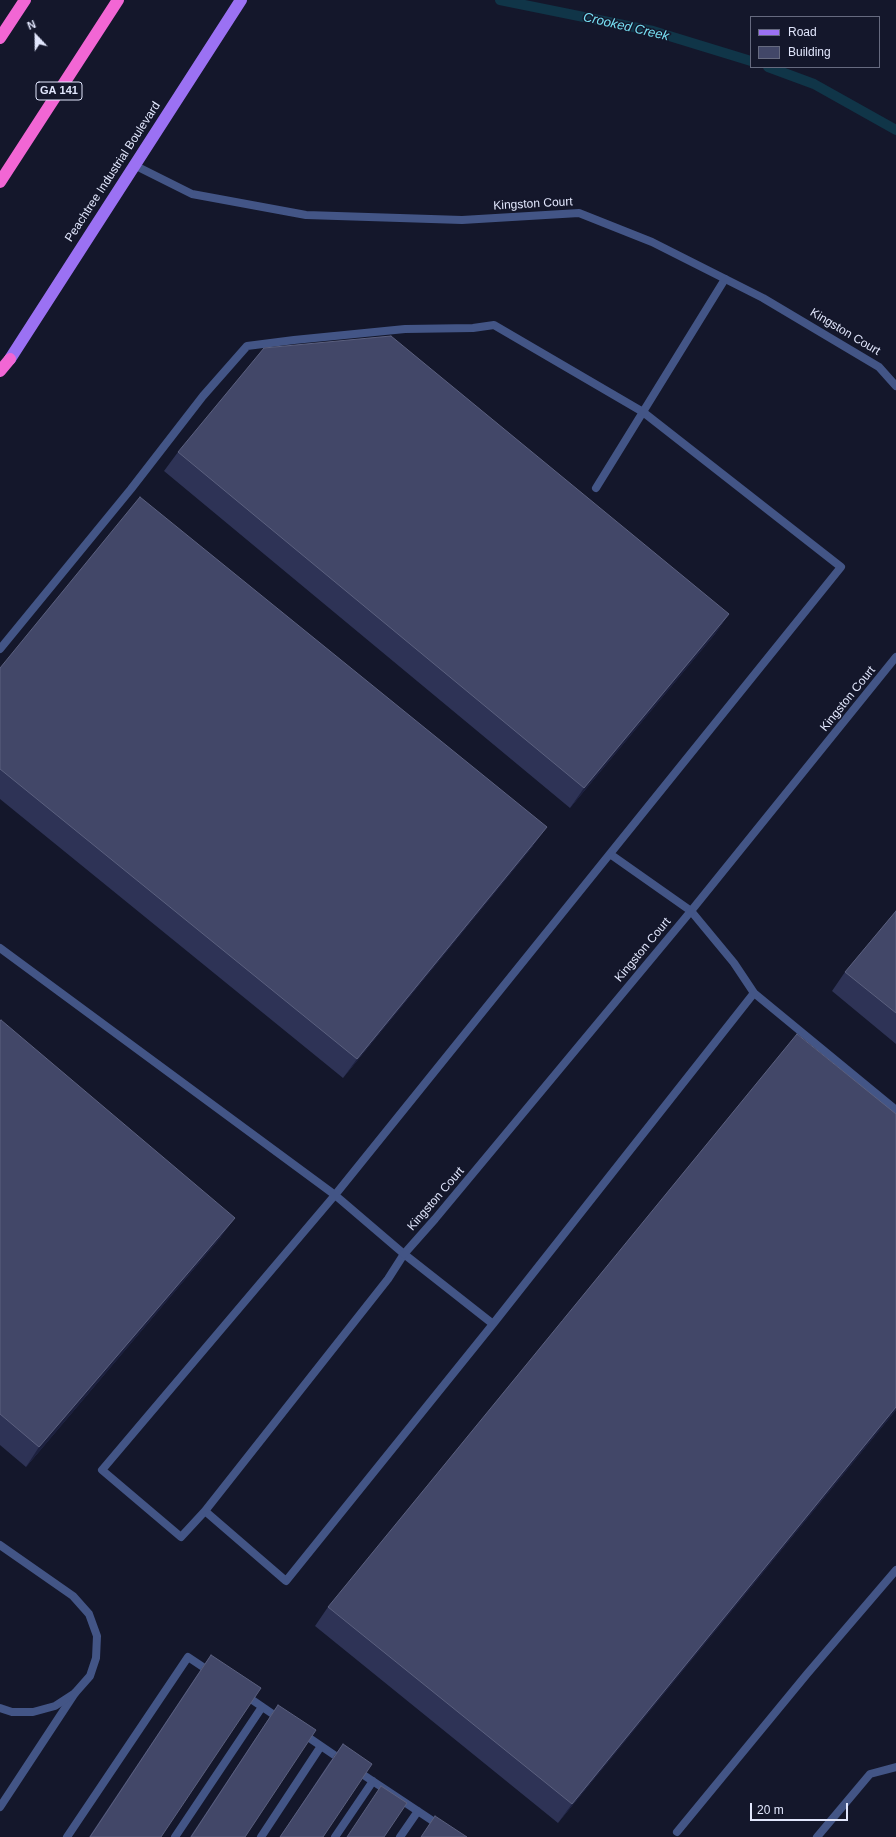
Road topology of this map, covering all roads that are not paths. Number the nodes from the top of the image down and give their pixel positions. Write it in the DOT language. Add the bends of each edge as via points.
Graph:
graph roads {
  1 [pos="25,0"];
  2 [pos="118,0"];
  3 [pos="241,0"];
  4 [pos="0,38"];
  5 [pos="134,165"];
  6 [pos="0,182"];
  7 [pos="725,279"];
  8 [pos="10,359"];
  9 [pos="0,371"];
  10 [pos="896,386"];
  11 [pos="643,412"];
  12 [pos="596,488"];
  13 [pos="0,649"];
  14 [pos="896,657"];
  15 [pos="610,854"];
  16 [pos="691,911"];
  17 [pos="0,948"];
  18 [pos="754,993"];
  19 [pos="896,1110"];
  20 [pos="335,1196"];
  21 [pos="404,1254"];
  22 [pos="493,1324"];
  23 [pos="205,1511"];
  24 [pos="0,1545"];
  25 [pos="896,1570"];
  26 [pos="219,1678"];
  27 [pos="238,1690"];
  28 [pos="75,1693"];
  29 [pos="262,1707"];
  30 [pos="0,1708"];
  31 [pos="321,1746"];
  32 [pos="896,1767"];
  33 [pos="373,1781"];
  34 [pos="0,1808"];
  35 [pos="418,1811"];
  36 [pos="677,1832"];
  37 [pos="68,1837"];
  38 [pos="175,1837"];
  39 [pos="260,1837"];
  40 [pos="335,1837"];
  41 [pos="400,1837"];
  42 [pos="457,1837"];
  43 [pos="817,1837"];
  1 -- 4 [label="highway"];
  2 -- 6 [label="highway, GA 141"];
  3 -- 5 [label="main road, Peachtree Industrial Boulevard"];
  5 -- 7 [label="street, Kingston Court" via="192,194 306,215 462,220 579,213 652,242"];
  5 -- 8 [label="main road, Peachtree Industrial Boulevard"];
  7 -- 10 [label="street, Kingston Court" via="763,298 879,367"];
  7 -- 11 [label="street"];
  8 -- 9 [label="highway"];
  11 -- 12 [label="street"];
  11 -- 13 [label="street" via="494,325 473,328 405,329 247,346 203,396 131,489"];
  11 -- 15 [label="street" via="841,567"];
  14 -- 16 [label="street, Kingston Court"];
  15 -- 16 [label="street"];
  15 -- 20 [label="street"];
  16 -- 18 [label="street" via="734,963"];
  16 -- 21 [label="street, Kingston Court"];
  17 -- 20 [label="street"];
  18 -- 19 [label="street"];
  18 -- 22 [label="street"];
  20 -- 21 [label="street"];
  20 -- 23 [label="street, Kingston Court" via="102,1470 181,1537"];
  21 -- 22 [label="street"];
  21 -- 23 [label="street, Kingston Court" via="388,1279"];
  22 -- 23 [label="street" via="286,1581"];
  24 -- 28 [label="street" via="73,1596 89,1614 97,1636 96,1658 90,1676"];
  25 -- 36 [label="street"];
  26 -- 37 [label="street" via="188,1657"];
  27 -- 29 [label="street"];
  28 -- 30 [label="street" via="55,1706 33,1712 12,1712"];
  28 -- 34 [label="street"];
  29 -- 31 [label="street"];
  29 -- 38 [label="street"];
  31 -- 33 [label="street"];
  31 -- 39 [label="street"];
  32 -- 43 [label="street" via="870,1774"];
  33 -- 35 [label="street"];
  33 -- 40 [label="street"];
  35 -- 41 [label="street"];
  35 -- 42 [label="street"];
}
